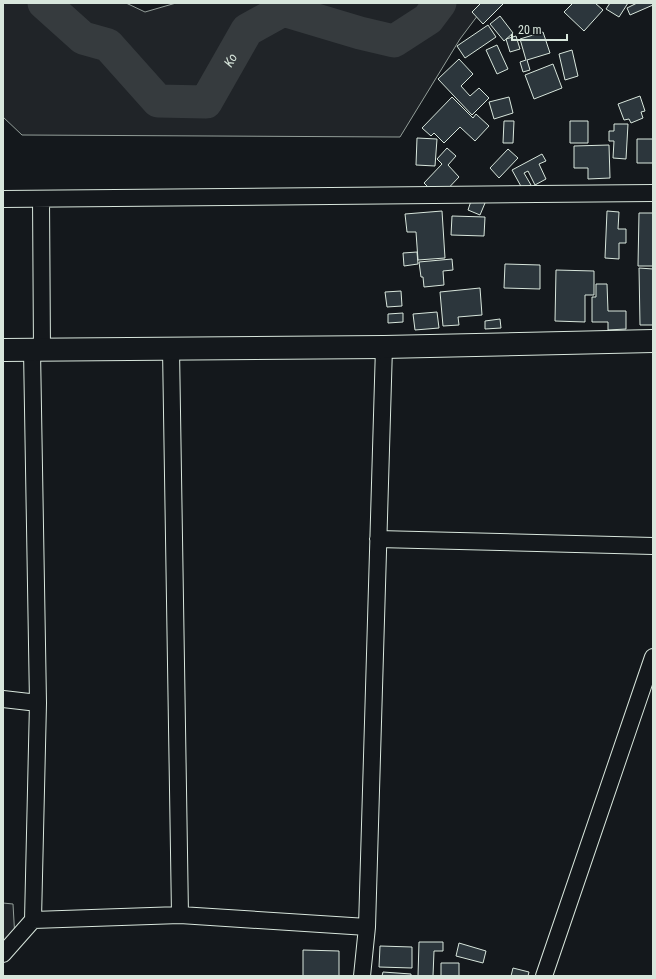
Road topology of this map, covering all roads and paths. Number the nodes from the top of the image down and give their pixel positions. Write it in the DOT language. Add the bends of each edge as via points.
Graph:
graph roads {
  1 [pos="653,193"];
  2 [pos="3,199"];
  3 [pos="41,200"];
  4 [pos="653,341"];
  5 [pos="384,348"];
  6 [pos="172,349"];
  7 [pos="3,350"];
  8 [pos="37,350"];
  9 [pos="378,538"];
  10 [pos="653,546"];
  11 [pos="653,657"];
  12 [pos="3,699"];
  13 [pos="38,703"];
  14 [pos="180,915"];
  15 [pos="33,920"];
  16 [pos="367,927"];
  17 [pos="3,954"];
  18 [pos="362,976"];
  19 [pos="544,976"];
  1 -- 3 [label="street"];
  2 -- 3 [label="street"];
  3 -- 8 [label="street"];
  4 -- 5 [label="main road"];
  5 -- 6 [label="main road"];
  5 -- 9 [label="street"];
  6 -- 8 [label="main road"];
  6 -- 14 [label="street"];
  7 -- 8 [label="main road"];
  8 -- 13 [label="street"];
  9 -- 10 [label="street"];
  9 -- 16 [label="street"];
  11 -- 19 [label="street"];
  12 -- 13 [label="street"];
  13 -- 15 [label="street"];
  14 -- 15 [label="street"];
  14 -- 16 [label="street"];
  15 -- 17 [label="street"];
  16 -- 18 [label="street"];
}
